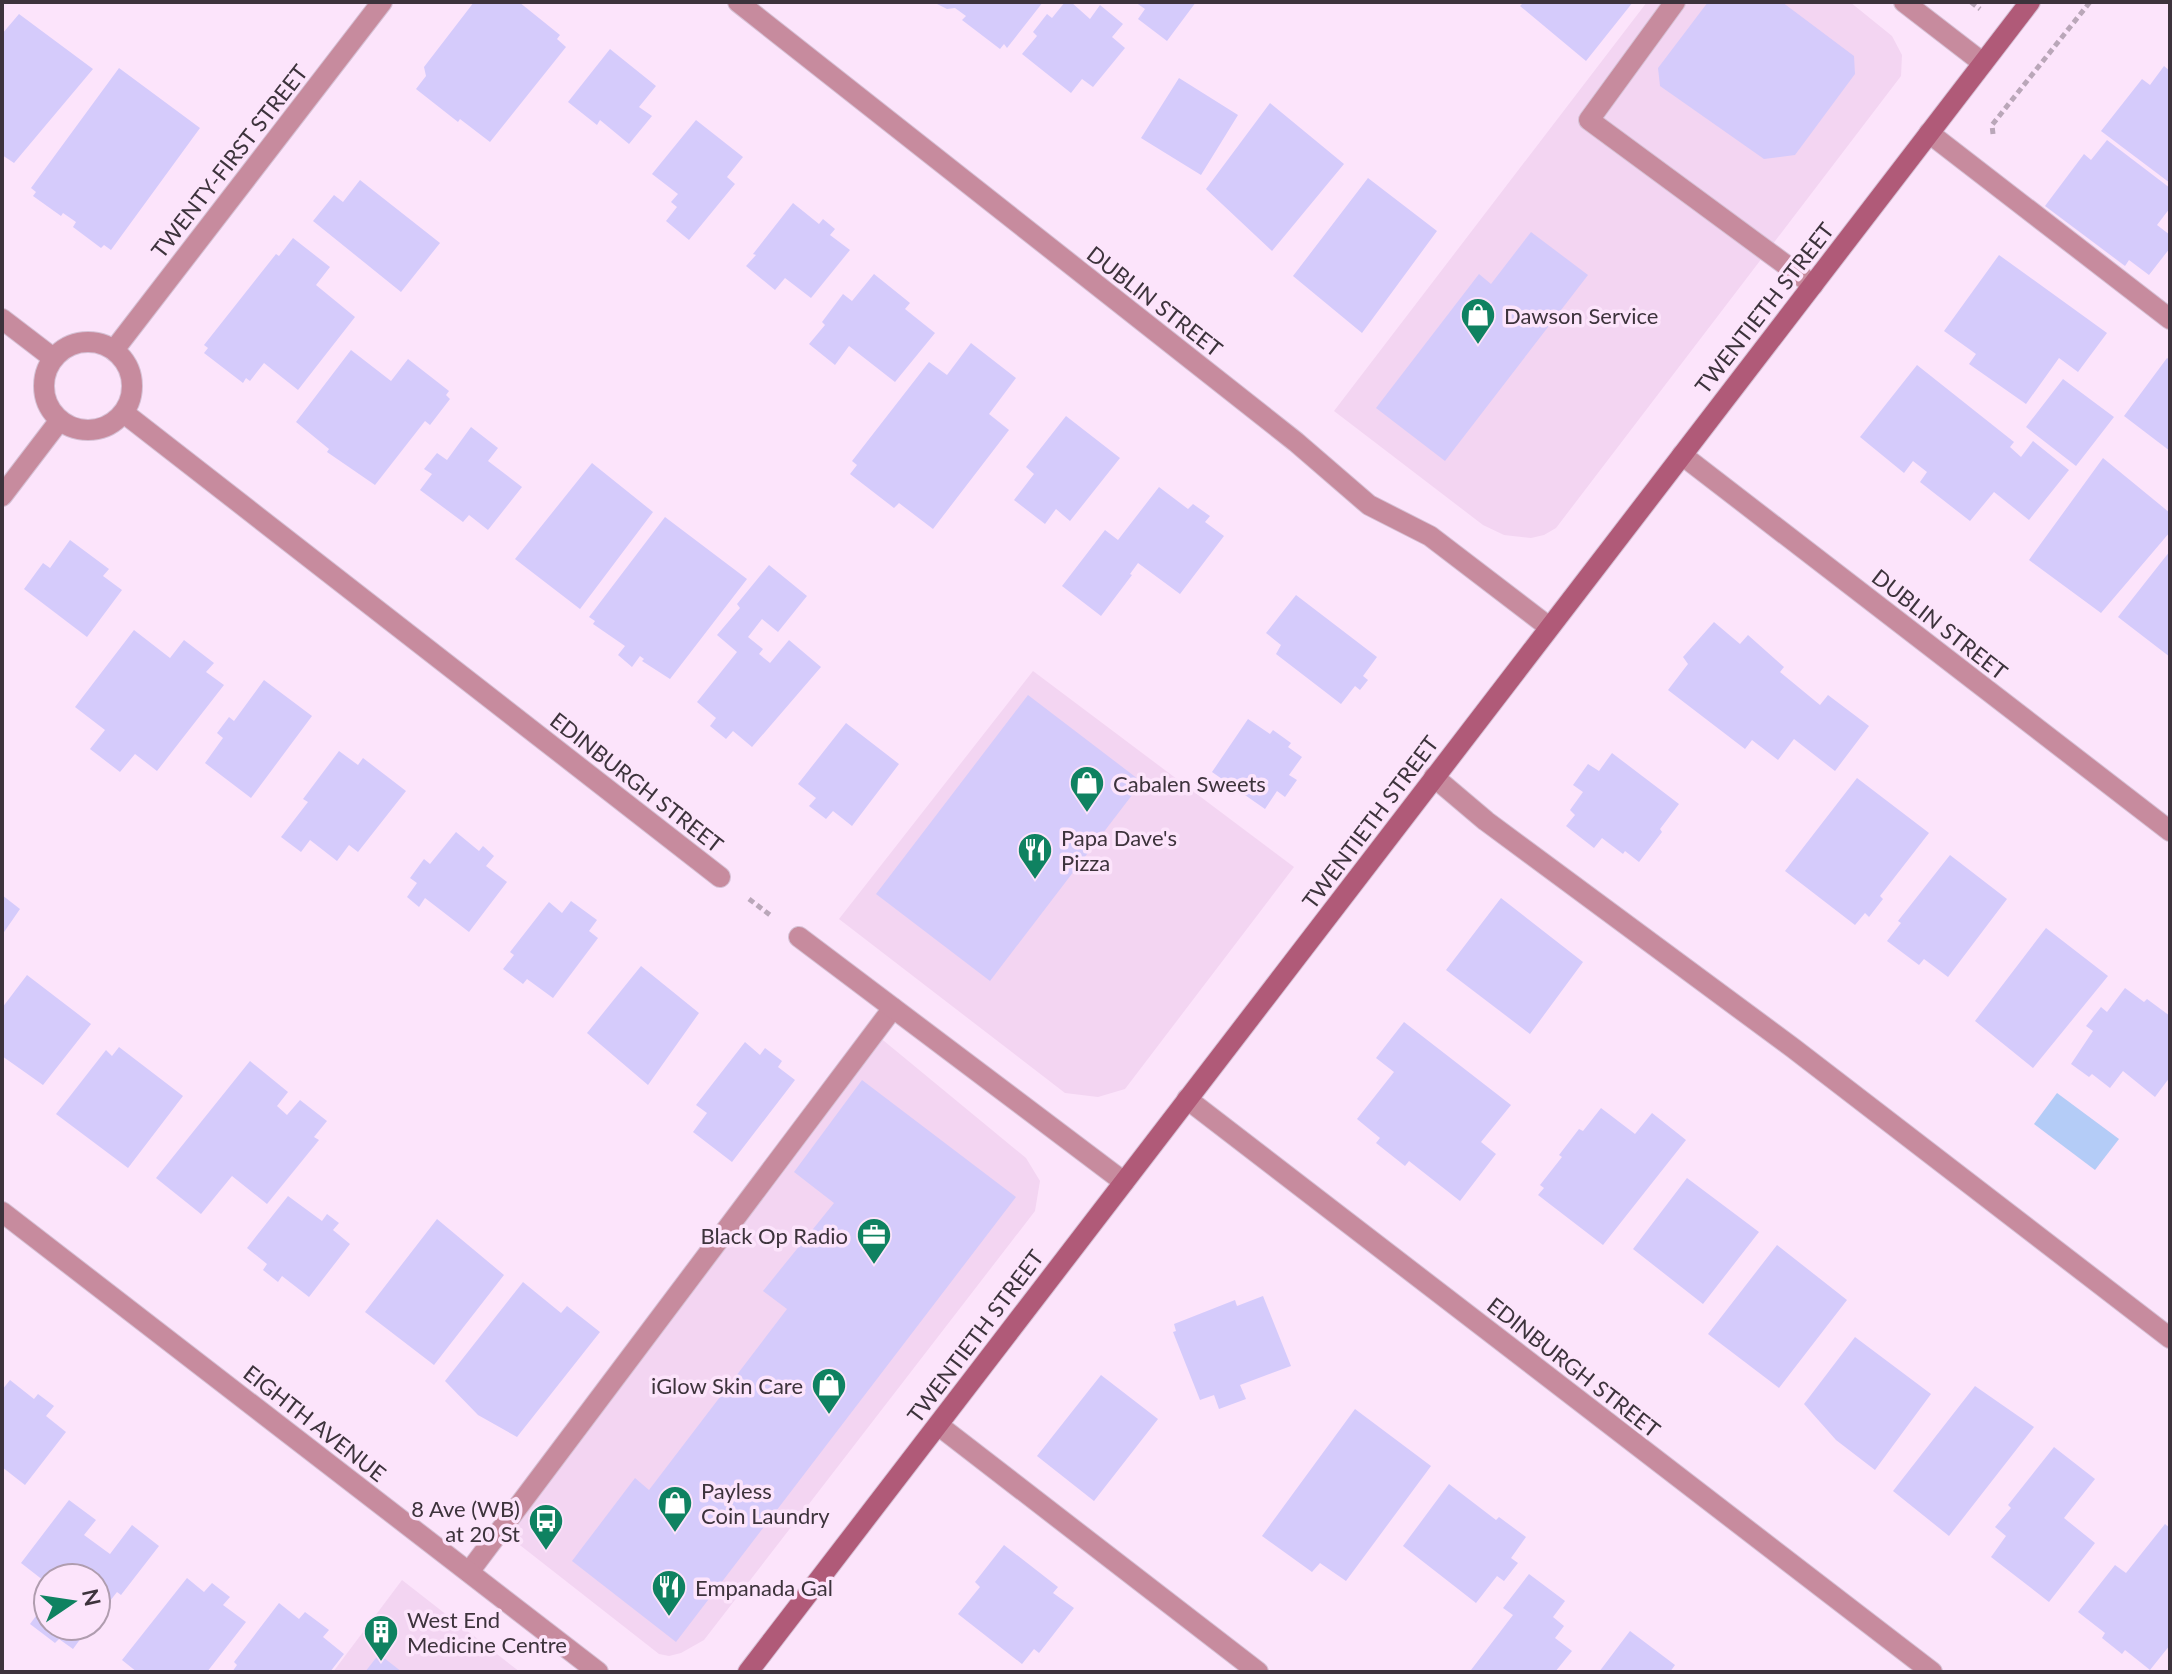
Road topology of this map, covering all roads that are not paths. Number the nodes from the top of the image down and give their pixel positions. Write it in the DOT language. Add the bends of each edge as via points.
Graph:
graph roads {
  1 [pos="382,2"];
  2 [pos="738,2"];
  3 [pos="1675,2"];
  4 [pos="1904,2"];
  5 [pos="2030,2"];
  6 [pos="1983,63"];
  7 [pos="1929,133"];
  8 [pos="1813,285"];
  9 [pos="2,319"];
  10 [pos="2170,319"];
  11 [pos="114,350"];
  12 [pos="53,358"];
  13 [pos="124,413"];
  14 [pos="60,420"];
  15 [pos="1682,455"];
  16 [pos="2,496"];
  17 [pos="1549,627"];
  18 [pos="1434,777"];
  19 [pos="2170,831"];
  20 [pos="720,877"];
  21 [pos="799,937"];
  22 [pos="893,1008"];
  23 [pos="1187,1099"];
  24 [pos="1124,1182"];
  25 [pos="2,1212"];
  26 [pos="2170,1338"];
  27 [pos="938,1425"];
  28 [pos="469,1572"];
  29 [pos="598,1672"];
  30 [pos="748,1672"];
  31 [pos="1258,1672"];
  32 [pos="1932,1672"];
  1 -- 11 [label="street, TWENTY-FIRST STREET"];
  2 -- 17 [label="street, DUBLIN STREET" via="1369,505 1430,536"];
  3 -- 8 [label="street" via="1589,120"];
  4 -- 6 [label="street"];
  5 -- 6 [label="main road, TWENTIETH STREET"];
  6 -- 7 [label="main road, TWENTIETH STREET"];
  7 -- 8 [label="main road, TWENTIETH STREET"];
  7 -- 10 [label="street"];
  8 -- 15 [label="main road, TWENTIETH STREET"];
  9 -- 12 [label="street"];
  11 -- 12 [label="street" via="102,343 76,343"];
  11 -- 13 [label="street" via="131,372 131,400"];
  12 -- 14 [label="street" via="45,397"];
  13 -- 14 [label="street" via="114,422 87,430"];
  13 -- 20 [label="street, EDINBURGH STREET"];
  14 -- 16 [label="street"];
  15 -- 17 [label="main road, TWENTIETH STREET"];
  15 -- 19 [label="street, DUBLIN STREET"];
  17 -- 18 [label="main road, TWENTIETH STREET"];
  18 -- 23 [label="main road, TWENTIETH STREET"];
  18 -- 26 [label="street"];
  21 -- 22 [label="street"];
  22 -- 24 [label="street"];
  22 -- 28 [label="street"];
  23 -- 24 [label="main road, TWENTIETH STREET"];
  23 -- 32 [label="street, EDINBURGH STREET"];
  24 -- 27 [label="main road, TWENTIETH STREET"];
  25 -- 28 [label="street, EIGHTH AVENUE"];
  27 -- 30 [label="main road, TWENTIETH STREET"];
  27 -- 31 [label="street"];
  28 -- 29 [label="street, EIGHTH AVENUE"];
}
